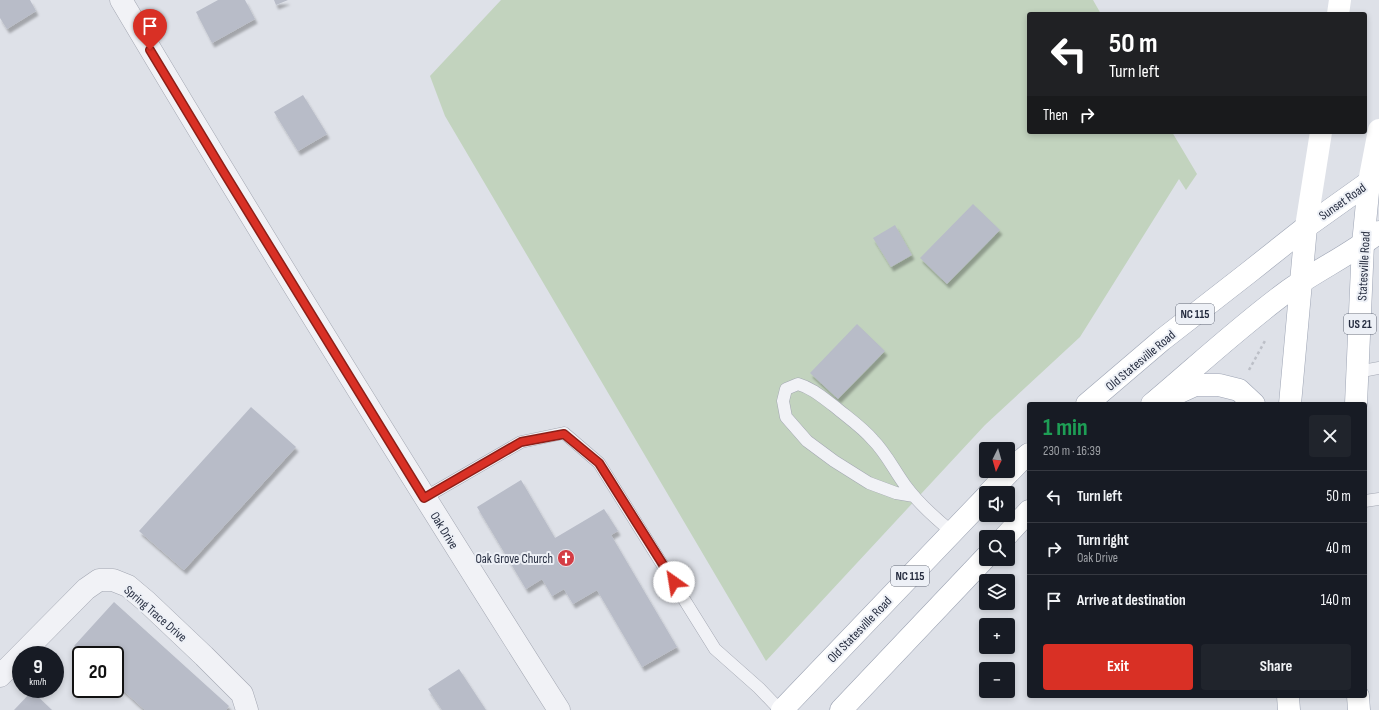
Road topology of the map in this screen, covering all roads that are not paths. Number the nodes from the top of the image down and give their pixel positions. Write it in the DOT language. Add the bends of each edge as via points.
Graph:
graph roads {
  1 [pos="121,0"];
  2 [pos="1340,0"];
  3 [pos="1338,12"];
  4 [pos="1379,130"];
  5 [pos="1321,134"];
  6 [pos="1374,178"];
  7 [pos="1306,226"];
  8 [pos="1371,238"];
  9 [pos="1302,281"];
  10 [pos="1379,368"];
  11 [pos="1357,372"];
  12 [pos="1089,402"];
  13 [pos="1155,402"];
  14 [pos="1157,402"];
  15 [pos="1252,402"];
  16 [pos="1290,402"];
  17 [pos="1356,402"];
  18 [pos="1027,456"];
  19 [pos="997,486"];
  20 [pos="914,496"];
  21 [pos="424,498"];
  22 [pos="1379,499"];
  23 [pos="1367,500"];
  24 [pos="979,504"];
  25 [pos="952,532"];
  26 [pos="979,564"];
  27 [pos="0,676"];
  28 [pos="1288,698"];
  29 [pos="1358,698"];
  30 [pos="247,710"];
  31 [pos="559,710"];
  32 [pos="781,710"];
  33 [pos="841,710"];
  34 [pos="1289,710"];
  35 [pos="1359,710"];
  1 -- 21 [label="street, Oak Drive" via="194,124"];
  2 -- 3 [label="main road"];
  4 -- 6 [label="main road, Statesville Road"];
  5 -- 7 [label="main road"];
  6 -- 7 [label="main road, Sunset Road"];
  6 -- 8 [label="main road, Statesville Road"];
  7 -- 9 [label="main road"];
  7 -- 12 [label="main road, Old Statesville Road / NC 115" via="1162,340"];
  8 -- 9 [label="main road"];
  8 -- 11 [label="main road, Statesville Road / US 21"];
  9 -- 13 [label="main road" via="1272,303"];
  9 -- 16 [label="main road"];
  10 -- 11 [label="lane"];
  11 -- 17 [label="main road, Statesville Road / US 21"];
  14 -- 15 [label="main road" via="1195,385 1219,385 1239,390"];
  18 -- 19 [label="main road"];
  20 -- 20 [label="lane" via="874,440 848,418 808,387 798,384 786,389 783,401 786,417 807,441 869,483 896,493"];
  20 -- 25 [label="lane" via="931,515"];
  21 -- 31 [label="street, Oak Drive"];
  21 -- 32 [label="lane" via="521,442 564,434 599,463 715,649"];
  22 -- 23 [label="lane"];
  24 -- 25 [label="main road, Old Statesville Road / NC 115"];
  25 -- 32 [label="main road, Old Statesville Road / NC 115"];
  26 -- 33 [label="main road"];
  27 -- 30 [label="street, Spring Trace Drive" via="86,589 99,580 113,580 128,586 204,656 242,694"];
  28 -- 34 [label="main road"];
  29 -- 35 [label="main road"];
}
